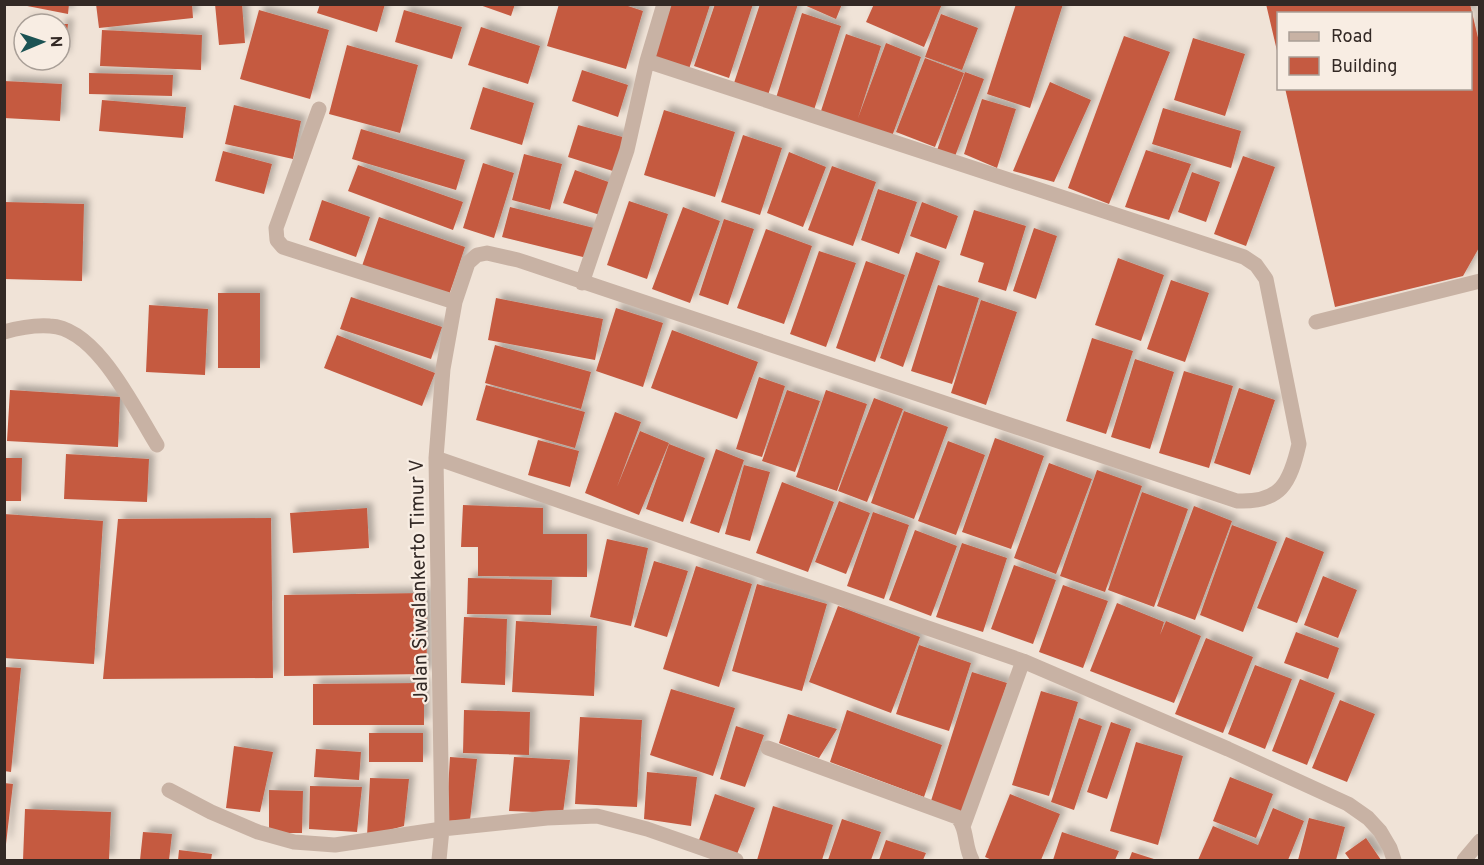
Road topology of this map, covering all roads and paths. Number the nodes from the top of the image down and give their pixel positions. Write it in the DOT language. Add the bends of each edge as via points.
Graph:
graph roads {
  1 [pos="664,4"];
  2 [pos="647,61"];
  3 [pos="319,109"];
  4 [pos="1479,281"];
  5 [pos="582,283"];
  6 [pos="455,302"];
  7 [pos="1316,322"];
  8 [pos="4,332"];
  9 [pos="156,445"];
  10 [pos="436,458"];
  11 [pos="1023,661"];
  12 [pos="768,748"];
  13 [pos="169,790"];
  14 [pos="963,824"];
  15 [pos="442,830"];
  16 [pos="1479,842"];
  17 [pos="1392,854"];
  18 [pos="439,861"];
  19 [pos="736,861"];
  20 [pos="972,861"];
  21 [pos="1464,861"];
  1 -- 2 [label="street"];
  2 -- 5 [label="street" via="627,150"];
  2 -- 5 [label="street, Jalan Siwalankerto Timur V" via="1244,257 1266,279 1299,444 1294,465 1286,483 1273,495 1255,502 1237,501"];
  3 -- 6 [label="street" via="276,228 277,240 283,247"];
  4 -- 7 [label="street"];
  5 -- 6 [label="street, Jalan Siwalankerto Timur V" via="487,253 477,255 468,264"];
  6 -- 10 [label="street, Jalan Siwalankerto Timur V" via="443,369"];
  8 -- 9 [label="street" via="52,326 80,336 107,363"];
  10 -- 11 [label="street"];
  10 -- 15 [label="street, Jalan Siwalankerto Timur V"];
  11 -- 14 [label="street"];
  11 -- 17 [label="street" via="1348,804 1380,831"];
  12 -- 14 [label="street" via="957,817"];
  13 -- 15 [label="street" via="258,832 294,842 335,845"];
  14 -- 20 [label="street"];
  15 -- 18 [label="street, Jalan Siwalankerto Timur V"];
  15 -- 19 [label="street" via="597,816 647,829"];
  16 -- 21 [label="street"];
}
